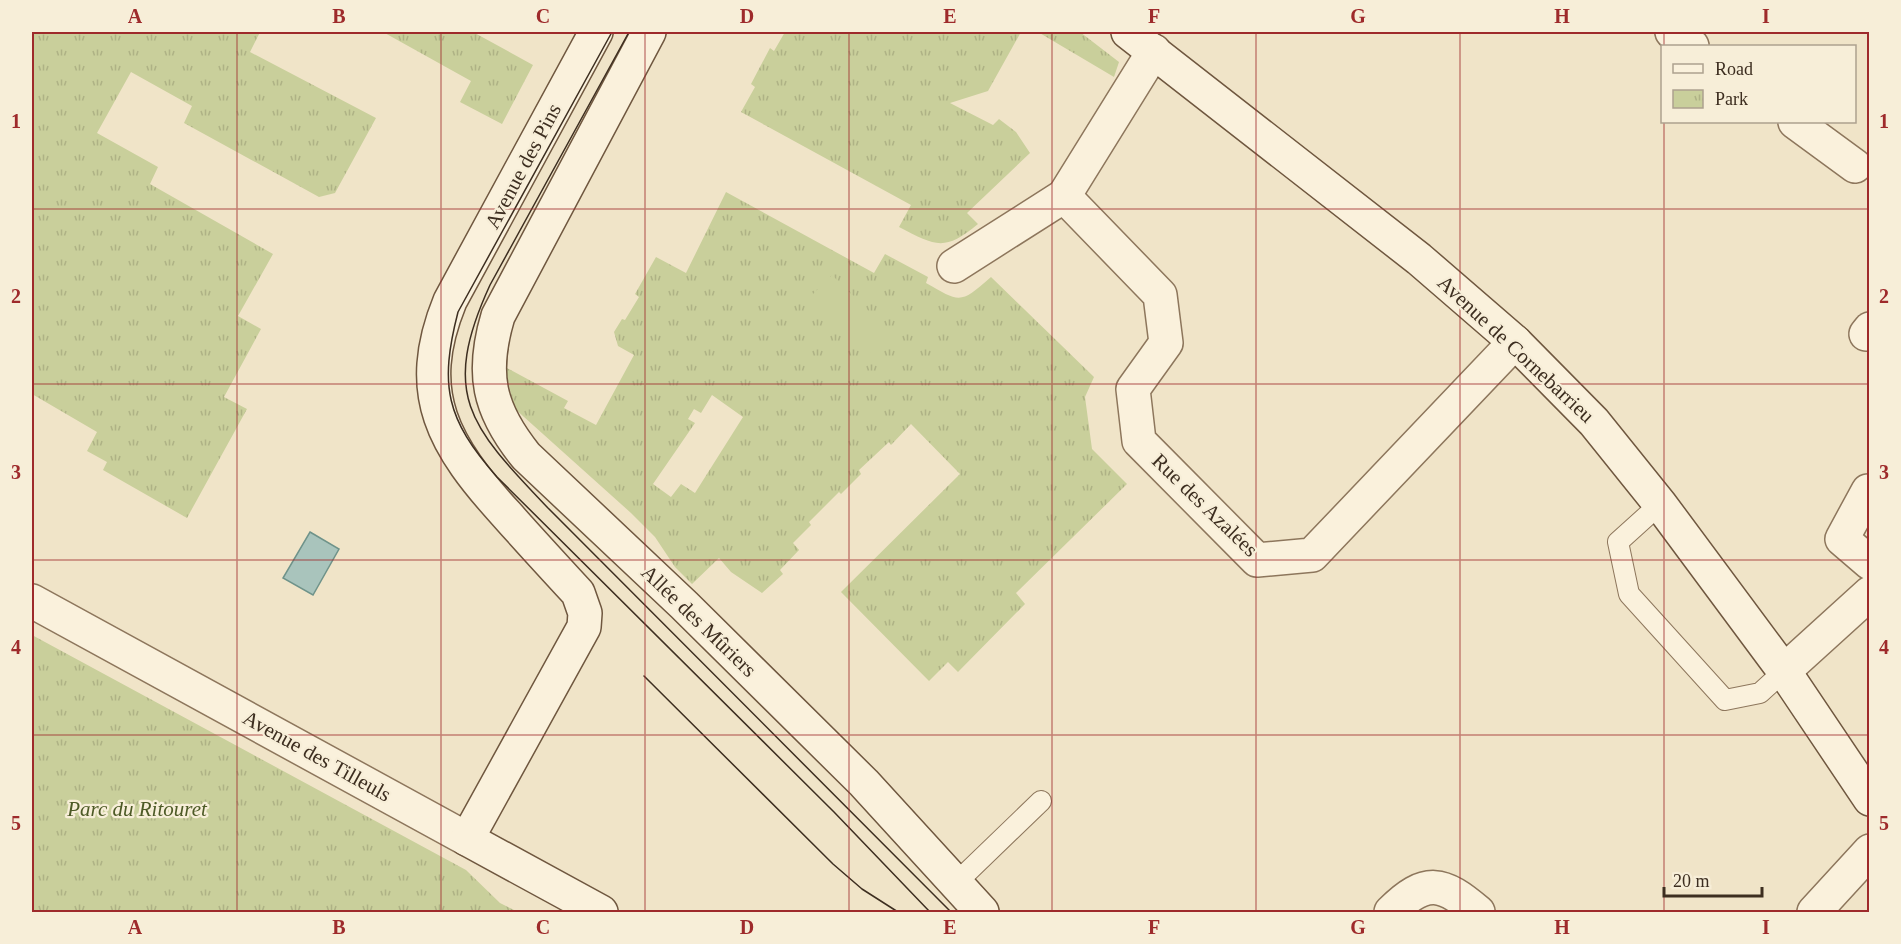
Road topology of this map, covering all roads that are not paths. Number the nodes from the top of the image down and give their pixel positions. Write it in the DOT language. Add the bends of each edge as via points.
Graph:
graph roads {
  1 [pos="596,32"];
  2 [pos="649,32"];
  3 [pos="1128,32"];
  4 [pos="1672,32"];
  5 [pos="1691,45"];
  6 [pos="1154,51"];
  7 [pos="1797,123"];
  8 [pos="1865,163"];
  9 [pos="1064,196"];
  10 [pos="954,266"];
  11 [pos="1515,342"];
  12 [pos="1869,492"];
  13 [pos="1660,504"];
  14 [pos="1869,563"];
  15 [pos="1869,593"];
  16 [pos="32,601"];
  17 [pos="1784,671"];
  18 [pos="1869,799"];
  19 [pos="1041,801"];
  20 [pos="467,839"];
  21 [pos="1869,851"];
  22 [pos="955,884"];
  23 [pos="601,912"];
  24 [pos="982,912"];
  25 [pos="1390,912"];
  26 [pos="1478,912"];
  27 [pos="1814,912"];
  1 -- 20 [label="street, Avenue des Pins" via="450,301 434,363 436,399 447,437 477,482 578,593 583,604 584,627"];
  2 -- 22 [label="street, Allée des Mûriers" via="505,300 492,339 488,374 494,402 514,441 549,479 684,605 864,783"];
  3 -- 6 [label="street, Avenue de Cornebarrieu"];
  4 -- 5 [label="street"];
  6 -- 9 [label="street"];
  6 -- 11 [label="street, Avenue de Cornebarrieu" via="1419,259"];
  7 -- 8 [label="street"];
  9 -- 10 [label="street"];
  9 -- 11 [label="street, Rue des Azalées" via="1160,295 1166,343 1133,389 1139,441 1257,560 1312,555"];
  11 -- 13 [label="street, Avenue de Cornebarrieu" via="1594,422"];
  12 -- 14 [label="street" via="1842,539"];
  13 -- 17 [label="street, Avenue de Cornebarrieu"];
  13 -- 17 [label="lane" via="1618,542 1629,594 1725,700 1760,693"];
  15 -- 17 [label="street"];
  16 -- 20 [label="street, Avenue des Tilleuls"];
  17 -- 18 [label="street, Avenue de Cornebarrieu"];
  19 -- 22 [label="lane"];
  20 -- 23 [label="street, Avenue des Tilleuls"];
  21 -- 27 [label="street"];
  22 -- 24 [label="street, Allée des Mûriers"];
  25 -- 26 [label="street" via="1418,891 1437,887 1457,894"];
}
